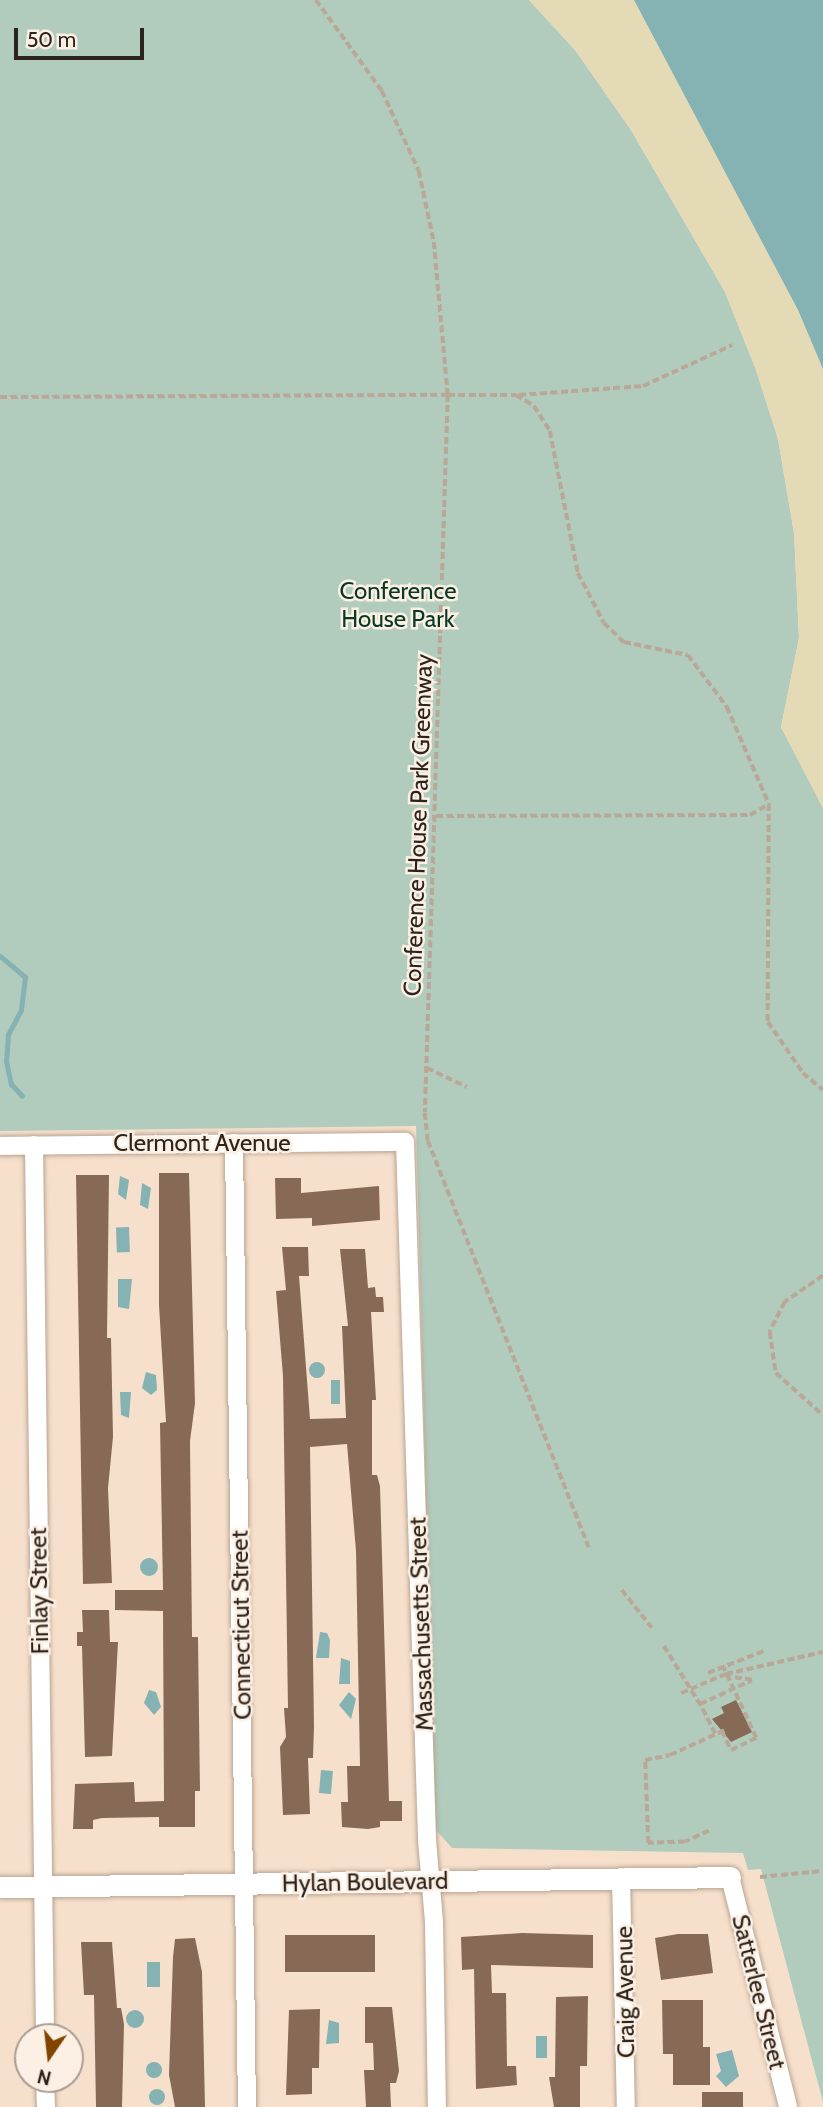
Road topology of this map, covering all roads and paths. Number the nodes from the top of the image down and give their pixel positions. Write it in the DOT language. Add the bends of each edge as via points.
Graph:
graph roads {
  1 [pos="316,0"];
  2 [pos="732,345"];
  3 [pos="516,395"];
  4 [pos="448,396"];
  5 [pos="0,397"];
  6 [pos="769,804"];
  7 [pos="436,816"];
  8 [pos="427,1069"];
  9 [pos="467,1087"];
  10 [pos="823,1090"];
  11 [pos="405,1142"];
  12 [pos="234,1143"];
  13 [pos="34,1145"];
  14 [pos="0,1146"];
  15 [pos="823,1276"];
  16 [pos="823,1415"];
  17 [pos="589,1547"];
  18 [pos="622,1590"];
  19 [pos="652,1628"];
  20 [pos="664,1646"];
  21 [pos="766,1650"];
  22 [pos="823,1652"];
  23 [pos="723,1667"];
  24 [pos="708,1673"];
  25 [pos="727,1676"];
  26 [pos="692,1688"];
  27 [pos="733,1690"];
  28 [pos="681,1692"];
  29 [pos="700,1704"];
  30 [pos="715,1734"];
  31 [pos="709,1832"];
  32 [pos="823,1871"];
  33 [pos="621,1877"];
  34 [pos="730,1877"];
  35 [pos="760,1877"];
  36 [pos="430,1881"];
  37 [pos="244,1883"];
  38 [pos="0,1886"];
  39 [pos="43,1886"];
  40 [pos="45,2023"];
  41 [pos="247,2107"];
  42 [pos="437,2107"];
  43 [pos="626,2107"];
  44 [pos="788,2107"];
  1 -- 4 [label="path, Conference House Park Greenway" via="382,91 419,171 433,242"];
  2 -- 3 [label="path" via="643,386"];
  3 -- 4 [label="path"];
  3 -- 6 [label="path" via="534,406 550,431 578,573 604,623 624,642 674,650 698,663 727,707"];
  4 -- 5 [label="path"];
  4 -- 7 [label="path, Conference House Park Greenway"];
  6 -- 7 [label="path" via="750,815"];
  6 -- 10 [label="path" via="768,1022 803,1073"];
  7 -- 8 [label="path, Conference House Park Greenway"];
  8 -- 9 [label="path"];
  8 -- 17 [label="path, Conference House Park Greenway" via="428,1141"];
  11 -- 12 [label="street, Clermont Avenue"];
  11 -- 36 [label="street, Massachusetts Street"];
  12 -- 13 [label="street, Clermont Avenue"];
  12 -- 37 [label="street, Connecticut Street"];
  13 -- 14 [label="street, Clermont Avenue"];
  13 -- 39 [label="street, Finlay Street"];
  15 -- 16 [label="path" via="785,1302 770,1332 776,1373"];
  18 -- 19 [label="path"];
  20 -- 26 [label="path"];
  21 -- 23 [label="path"];
  22 -- 25 [label="path"];
  23 -- 24 [label="path"];
  23 -- 25 [label="path"];
  25 -- 26 [label="path"];
  25 -- 27 [label="path"];
  25 -- 27 [label="path" via="751,1679"];
  26 -- 28 [label="path"];
  26 -- 29 [label="path"];
  27 -- 29 [label="path"];
  27 -- 30 [label="path" via="756,1738 731,1750 723,1731"];
  29 -- 30 [label="path"];
  30 -- 31 [label="path" via="670,1755 645,1760 648,1843 685,1842"];
  32 -- 35 [label="path"];
  33 -- 34 [label="street, Hylan Boulevard"];
  33 -- 36 [label="street, Hylan Boulevard"];
  33 -- 43 [label="street, Craig Avenue"];
  34 -- 44 [label="street, Satterlee Street"];
  36 -- 37 [label="street, Hylan Boulevard"];
  36 -- 42 [label="street, Massachusetts Street"];
  37 -- 39 [label="street, Hylan Boulevard"];
  37 -- 41 [label="street, Connecticut Street"];
  38 -- 39 [label="street, Hylan Boulevard"];
  39 -- 40 [label="street, Finlay Street"];
}
